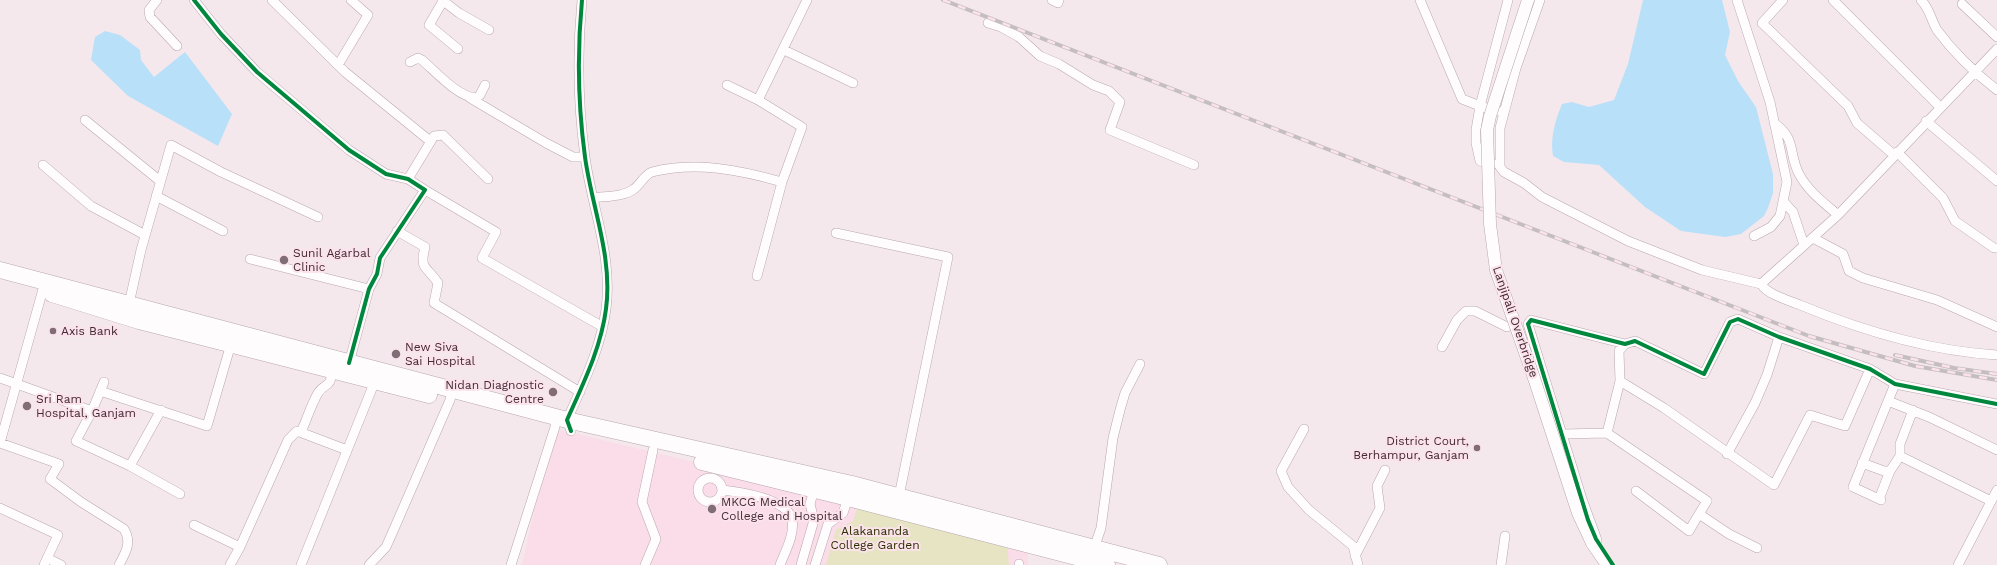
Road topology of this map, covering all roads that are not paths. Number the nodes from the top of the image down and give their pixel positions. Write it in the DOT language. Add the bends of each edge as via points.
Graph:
graph roads {
  1 [pos="157,0"];
  2 [pos="194,0"];
  3 [pos="272,0"];
  4 [pos="351,0"];
  5 [pos="442,0"];
  6 [pos="582,0"];
  7 [pos="807,0"];
  8 [pos="1052,0"];
  9 [pos="1059,0"];
  10 [pos="1420,0"];
  11 [pos="1508,0"];
  12 [pos="1528,0"];
  13 [pos="1540,0"];
  14 [pos="1737,0"];
  15 [pos="1783,0"];
  16 [pos="1833,0"];
  17 [pos="1921,0"];
  18 [pos="1962,4"];
  19 [pos="988,23"];
  20 [pos="489,30"];
  21 [pos="1997,37"];
  22 [pos="177,46"];
  23 [pos="458,48"];
  24 [pos="1997,49"];
  25 [pos="784,50"];
  26 [pos="410,62"];
  27 [pos="338,65"];
  28 [pos="1975,73"];
  29 [pos="853,83"];
  30 [pos="485,85"];
  31 [pos="727,85"];
  32 [pos="1997,90"];
  33 [pos="470,98"];
  34 [pos="758,100"];
  35 [pos="1480,106"];
  36 [pos="1940,107"];
  37 [pos="1506,113"];
  38 [pos="85,120"];
  39 [pos="1926,121"];
  40 [pos="1774,123"];
  41 [pos="430,141"];
  42 [pos="1895,153"];
  43 [pos="585,157"];
  44 [pos="43,165"];
  45 [pos="1194,165"];
  46 [pos="1500,166"];
  47 [pos="408,179"];
  48 [pos="488,179"];
  49 [pos="160,181"];
  50 [pos="1997,181"];
  51 [pos="782,182"];
  52 [pos="425,190"];
  53 [pos="156,196"];
  54 [pos="593,198"];
  55 [pos="1784,202"];
  56 [pos="1838,215"];
  57 [pos="318,217"];
  58 [pos="223,231"];
  59 [pos="396,231"];
  60 [pos="836,233"];
  61 [pos="145,236"];
  62 [pos="1754,236"];
  63 [pos="1813,238"];
  64 [pos="1804,245"];
  65 [pos="1997,248"];
  66 [pos="250,259"];
  67 [pos="0,270"];
  68 [pos="757,276"];
  69 [pos="0,280"];
  70 [pos="1761,284"];
  71 [pos="43,286"];
  72 [pos="369,289"];
  73 [pos="129,304"];
  74 [pos="1507,327"];
  75 [pos="1997,327"];
  76 [pos="603,328"];
  77 [pos="1779,337"];
  78 [pos="231,344"];
  79 [pos="1625,344"];
  80 [pos="1442,346"];
  81 [pos="1996,354"];
  82 [pos="348,363"];
  83 [pos="1140,364"];
  84 [pos="1870,369"];
  85 [pos="332,370"];
  86 [pos="0,378"];
  87 [pos="375,381"];
  88 [pos="1620,381"];
  89 [pos="17,384"];
  90 [pos="1895,384"];
  91 [pos="580,392"];
  92 [pos="451,395"];
  93 [pos="1888,401"];
  94 [pos="1997,404"];
  95 [pos="161,410"];
  96 [pos="1913,410"];
  97 [pos="92,411"];
  98 [pos="562,424"];
  99 [pos="1304,429"];
  100 [pos="301,432"];
  101 [pos="1607,433"];
  102 [pos="1563,434"];
  103 [pos="0,443"];
  104 [pos="347,450"];
  105 [pos="653,450"];
  106 [pos="1997,450"];
  107 [pos="1727,454"];
  108 [pos="1900,456"];
  109 [pos="1862,463"];
  110 [pos="130,466"];
  111 [pos="1385,470"];
  112 [pos="1890,470"];
  113 [pos="816,483"];
  114 [pos="722,490"];
  115 [pos="1997,490"];
  116 [pos="850,491"];
  117 [pos="1636,491"];
  118 [pos="180,494"];
  119 [pos="900,496"];
  120 [pos="1991,501"];
  121 [pos="0,508"];
  122 [pos="1699,514"];
  123 [pos="194,525"];
  124 [pos="1016,534"];
  125 [pos="1505,536"];
  126 [pos="240,547"];
  127 [pos="1757,548"];
  128 [pos="1091,558"];
  129 [pos="1356,560"];
  130 [pos="46,562"];
  131 [pos="61,565"];
  132 [pos="119,565"];
  133 [pos="230,565"];
  134 [pos="301,565"];
  135 [pos="369,565"];
  136 [pos="511,565"];
  137 [pos="645,565"];
  138 [pos="780,565"];
  139 [pos="801,565"];
  140 [pos="815,565"];
  141 [pos="1107,565"];
  142 [pos="1159,565"];
  143 [pos="1501,565"];
  144 [pos="1607,565"];
  145 [pos="1613,565"];
  146 [pos="1958,565"];
  1 -- 22 [label="street" via="149,10 150,17"];
  2 -- 47 [label="street" via="256,72 349,150 386,174"];
  3 -- 27 [label="street"];
  4 -- 27 [label="street" via="368,15"];
  5 -- 20 [label="street"];
  5 -- 23 [label="street" via="429,25"];
  6 -- 43 [label="street" via="578,38 579,92"];
  7 -- 25 [label="street"];
  8 -- 9 [label="street" via="1058,3"];
  10 -- 35 [label="street" via="1462,99"];
  11 -- 35 [label="street"];
  12 -- 144 [label="main road, Lanjipali Overbridge, bridge" via="1487,130 1492,241 1499,278 1578,513 1592,543"];
  13 -- 37 [label="street" via="1516,68"];
  14 -- 40 [label="street" via="1770,102"];
  15 -- 42 [label="street" via="1762,23 1848,106 1857,123"];
  16 -- 36 [label="street"];
  17 -- 28 [label="street" via="1927,6 1936,29"];
  18 -- 21 [label="street"];
  19 -- 45 [label="street" via="1019,37 1040,56 1109,91 1120,102 1110,130"];
  24 -- 28 [label="street"];
  25 -- 29 [label="street"];
  25 -- 34 [label="street"];
  26 -- 33 [label="street" via="418,58 422,60"];
  27 -- 41 [label="street"];
  28 -- 32 [label="street"];
  28 -- 36 [label="street"];
  30 -- 33 [label="street" via="480,95"];
  31 -- 34 [label="street"];
  33 -- 43 [label="street" via="573,157"];
  34 -- 51 [label="street" via="802,127"];
  35 -- 37 [label="street"];
  35 -- 46 [label="street" via="1476,143 1480,161"];
  36 -- 39 [label="street"];
  37 -- 46 [label="street" via="1500,128"];
  38 -- 49 [label="street"];
  39 -- 42 [label="street"];
  39 -- 50 [label="street"];
  40 -- 55 [label="street" via="1787,182"];
  40 -- 56 [label="street" via="1787,134 1798,173 1807,187"];
  41 -- 47 [label="street"];
  41 -- 48 [label="street" via="434,136 443,135"];
  42 -- 56 [label="street"];
  42 -- 65 [label="street" via="1943,198 1955,221"];
  43 -- 54 [label="street"];
  44 -- 61 [label="street" via="91,206"];
  46 -- 70 [label="street" via="1504,172 1542,197 1628,241 1702,270"];
  47 -- 52 [label="street"];
  49 -- 53 [label="street"];
  49 -- 57 [label="street" via="171,145 221,172"];
  51 -- 54 [label="street" via="725,168 691,167 650,173 625,194"];
  51 -- 68 [label="street"];
  52 -- 59 [label="street"];
  52 -- 76 [label="street" via="496,232 482,258"];
  53 -- 58 [label="street"];
  53 -- 61 [label="street"];
  54 -- 76 [label="street" via="608,265 608,292"];
  55 -- 62 [label="street" via="1780,216 1771,227"];
  55 -- 64 [label="street" via="1793,212"];
  56 -- 63 [label="street"];
  59 -- 72 [label="street" via="380,258 377,274"];
  59 -- 91 [label="street" via="425,247 422,260 426,270 438,282 434,303"];
  60 -- 119 [label="street" via="948,257"];
  61 -- 73 [label="street"];
  63 -- 64 [label="street"];
  63 -- 75 [label="street" via="1843,254 1849,271 1863,278 1937,300"];
  64 -- 70 [label="street"];
  66 -- 72 [label="street"];
  67 -- 71 [label="highway"];
  69 -- 71 [label="highway"];
  70 -- 81 [label="street" via="1764,289 1790,301 1884,335 1932,346"];
  71 -- 73 [label="highway"];
  71 -- 78 [label="highway" via="139,321"];
  71 -- 89 [label="street"];
  72 -- 82 [label="street"];
  73 -- 82 [label="highway"];
  74 -- 80 [label="street" via="1475,311 1466,311 1457,320"];
  76 -- 91 [label="street"];
  77 -- 79 [label="street" via="1738,320 1730,322 1704,374 1635,341"];
  77 -- 84 [label="street"];
  77 -- 107 [label="street" via="1755,403"];
  78 -- 85 [label="highway"];
  78 -- 95 [label="street" via="207,426"];
  79 -- 88 [label="street" via="1619,351"];
  79 -- 102 [label="street" via="1531,320 1528,324"];
  82 -- 92 [label="highway"];
  83 -- 128 [label="street" via="1125,393 1120,410 1113,438 1101,528"];
  84 -- 90 [label="street"];
  84 -- 107 [label="street" via="1845,426 1810,415 1774,485"];
  85 -- 87 [label="highway"];
  85 -- 100 [label="street" via="332,380 320,391"];
  86 -- 89 [label="street"];
  87 -- 92 [label="highway"];
  87 -- 104 [label="street"];
  88 -- 101 [label="street"];
  88 -- 107 [label="street" via="1664,408"];
  89 -- 97 [label="street"];
  89 -- 103 [label="street"];
  90 -- 93 [label="street"];
  90 -- 94 [label="street"];
  91 -- 98 [label="street"];
  92 -- 98 [label="highway"];
  92 -- 135 [label="street" via="386,547"];
  93 -- 96 [label="street"];
  93 -- 109 [label="street"];
  95 -- 97 [label="street" via="102,387"];
  95 -- 110 [label="street"];
  96 -- 106 [label="street"];
  96 -- 108 [label="street" via="1900,444"];
  97 -- 110 [label="street" via="76,441"];
  98 -- 105 [label="highway"];
  98 -- 113 [label="highway"];
  98 -- 136 [label="street"];
  99 -- 129 [label="street" via="1281,471 1288,487 1308,510 1353,546"];
  100 -- 104 [label="street"];
  100 -- 126 [label="street" via="297,431 288,440"];
  101 -- 102 [label="street"];
  101 -- 122 [label="street" via="1707,501"];
  102 -- 145 [label="street" via="1588,520 1596,539"];
  103 -- 132 [label="street" via="59,464 50,479 124,529 129,545"];
  104 -- 134 [label="street"];
  105 -- 113 [label="highway"];
  105 -- 137 [label="street" via="642,502 656,538"];
  108 -- 112 [label="street"];
  108 -- 120 [label="street"];
  109 -- 112 [label="street" via="1884,471"];
  109 -- 112 [label="street" via="1853,487 1880,500"];
  110 -- 118 [label="street"];
  111 -- 129 [label="street" via="1377,486 1380,508"];
  113 -- 116 [label="highway"];
  113 -- 139 [label="street" via="810,504 814,520"];
  114 -- 138 [label="street" via="780,504 789,511 792,530"];
  115 -- 120 [label="street"];
  116 -- 119 [label="highway"];
  116 -- 124 [label="highway"];
  116 -- 140 [label="street" via="843,513 828,524"];
  117 -- 122 [label="street" via="1689,531"];
  119 -- 124 [label="highway"];
  120 -- 146 [label="street"];
  121 -- 130 [label="street" via="58,535"];
  122 -- 127 [label="street" via="1728,534"];
  123 -- 126 [label="street"];
  124 -- 128 [label="highway"];
  125 -- 143 [label="street"];
  126 -- 133 [label="street"];
  128 -- 141 [label="highway"];
  128 -- 142 [label="highway"];
  130 -- 131 [label="street"];
}
